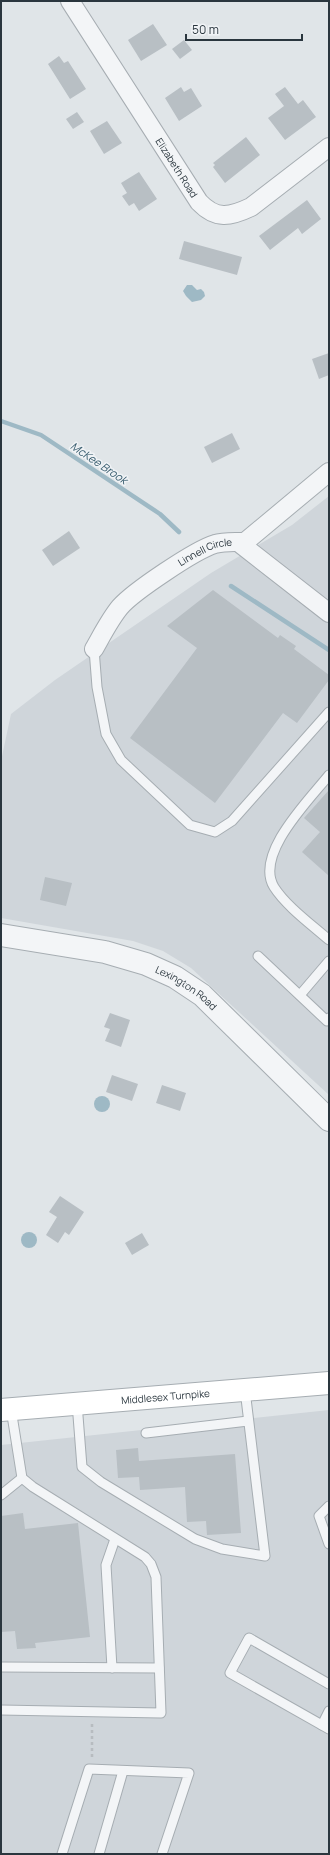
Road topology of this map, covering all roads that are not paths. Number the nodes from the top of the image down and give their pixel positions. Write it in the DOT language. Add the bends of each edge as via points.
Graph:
graph roads {
  1 [pos="70,1"];
  2 [pos="329,147"];
  3 [pos="329,472"];
  4 [pos="238,542"];
  5 [pos="329,613"];
  6 [pos="94,649"];
  7 [pos="329,712"];
  8 [pos="329,775"];
  9 [pos="1,935"];
  10 [pos="329,940"];
  11 [pos="258,956"];
  12 [pos="329,961"];
  13 [pos="300,995"];
  14 [pos="329,1018"];
  15 [pos="329,1120"];
  16 [pos="329,1383"];
  17 [pos="244,1390"];
  18 [pos="76,1403"];
  19 [pos="6,1409"];
  20 [pos="248,1422"];
  21 [pos="146,1433"];
  22 [pos="22,1478"];
  23 [pos="1,1495"];
  24 [pos="329,1506"];
  25 [pos="115,1539"];
  26 [pos="329,1544"];
  27 [pos="1,1667"];
  28 [pos="112,1668"];
  29 [pos="159,1668"];
  30 [pos="329,1684"];
  31 [pos="1,1710"];
  32 [pos="329,1711"];
  33 [pos="325,1727"];
  34 [pos="123,1771"];
  35 [pos="62,1854"];
  36 [pos="99,1854"];
  37 [pos="162,1854"];
  1 -- 2 [label="street, Elizabeth Road" via="199,202 206,209 226,216 251,207"];
  3 -- 4 [label="street, Linnell Circle" via="256,534 245,542"];
  4 -- 5 [label="street"];
  4 -- 6 [label="street, Linnell Circle" via="215,544 197,552 154,580 120,606"];
  6 -- 7 [label="lane" via="97,687 106,734 121,760 190,824 215,832 232,821"];
  8 -- 10 [label="lane" via="286,828 272,857 270,874 273,886 281,896"];
  9 -- 15 [label="street, Lexington Road" via="105,952 146,964 175,977 202,995"];
  11 -- 13 [label="lane"];
  12 -- 13 [label="lane"];
  13 -- 14 [label="lane" via="327,1021"];
  16 -- 17 [label="main road, Middlesex Turnpike"];
  17 -- 18 [label="main road, Middlesex Turnpike"];
  17 -- 20 [label="lane"];
  18 -- 19 [label="main road, Middlesex Turnpike"];
  18 -- 20 [label="lane" via="82,1468 195,1539 222,1549 265,1556"];
  19 -- 22 [label="lane"];
  20 -- 21 [label="lane"];
  22 -- 23 [label="lane"];
  22 -- 25 [label="lane"];
  24 -- 26 [label="lane" via="320,1516"];
  25 -- 28 [label="lane" via="106,1566"];
  25 -- 29 [label="lane" via="145,1557 156,1577"];
  27 -- 28 [label="lane"];
  28 -- 29 [label="lane"];
  29 -- 31 [label="lane" via="161,1713"];
  30 -- 33 [label="lane" via="249,1638 230,1673"];
  32 -- 33 [label="lane"];
  34 -- 35 [label="lane" via="89,1770"];
  34 -- 36 [label="lane"];
  34 -- 37 [label="lane" via="189,1773"];
}
